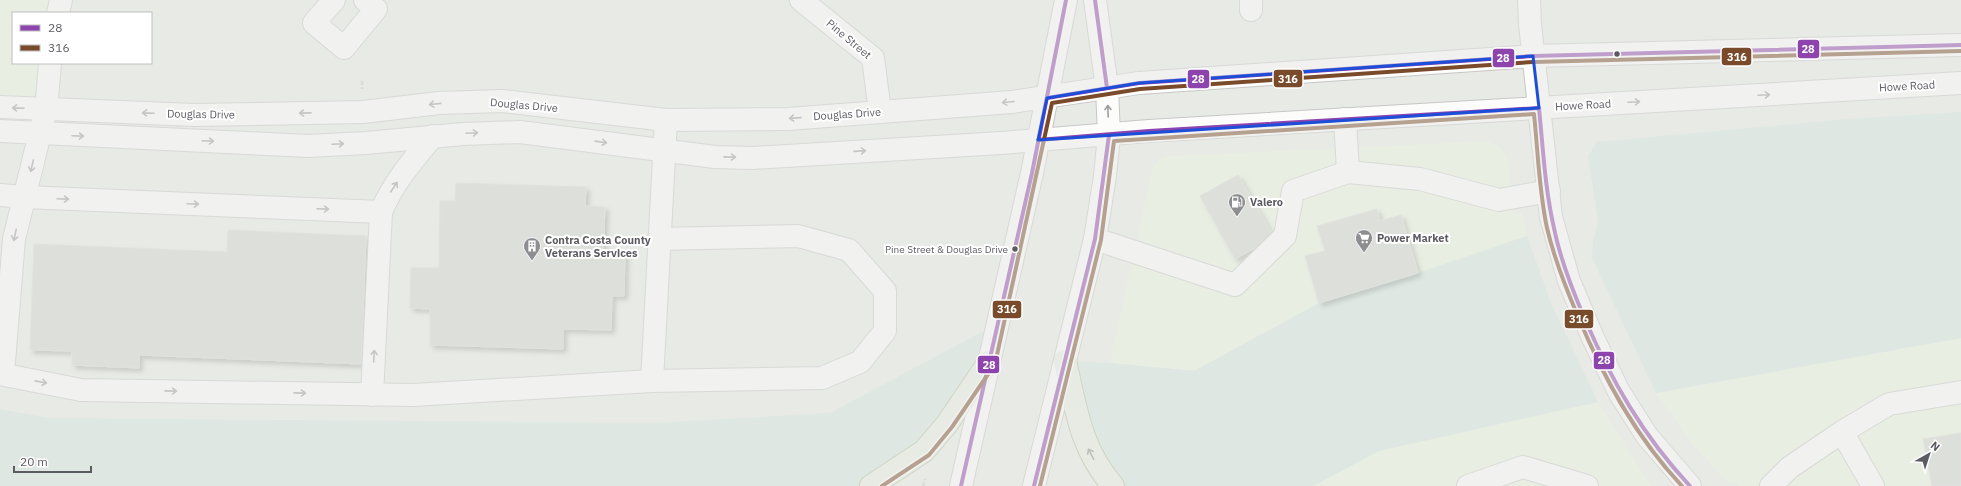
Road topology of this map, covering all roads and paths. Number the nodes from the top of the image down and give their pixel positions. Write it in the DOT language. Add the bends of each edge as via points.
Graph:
graph roads {
  1 [pos="61,0"];
  2 [pos="334,0"];
  3 [pos="365,0"];
  4 [pos="801,0"];
  5 [pos="1066,0"];
  6 [pos="1095,0"];
  7 [pos="1529,0"];
  8 [pos="58,12"];
  9 [pos="1961,45"];
  10 [pos="1533,56"];
  11 [pos="50,64"];
  12 [pos="1961,83"];
  13 [pos="1107,88"];
  14 [pos="1047,98"];
  15 [pos="0,107"];
  16 [pos="1539,108"];
  17 [pos="46,109"];
  18 [pos="880,112"];
  19 [pos="1345,119"];
  20 [pos="666,120"];
  21 [pos="0,131"];
  22 [pos="39,134"];
  23 [pos="1109,135"];
  24 [pos="1038,140"];
  25 [pos="427,143"];
  26 [pos="664,152"];
  27 [pos="1348,172"];
  28 [pos="1549,191"];
  29 [pos="0,195"];
  30 [pos="24,197"];
  31 [pos="381,212"];
  32 [pos="660,239"];
  33 [pos="1095,239"];
  34 [pos="1065,361"];
  35 [pos="989,362"];
  36 [pos="2,374"];
  37 [pos="652,381"];
  38 [pos="1961,392"];
  39 [pos="372,394"];
  40 [pos="1842,432"];
  41 [pos="1682,484"];
  42 [pos="871,486"];
  43 [pos="961,486"];
  44 [pos="1034,486"];
  45 [pos="1113,486"];
  46 [pos="1468,486"];
  47 [pos="1587,486"];
  48 [pos="1771,486"];
  49 [pos="1873,486"];
  1 -- 8 [label="street"];
  2 -- 3 [label="street" via="314,24 344,48 376,9"];
  4 -- 18 [label="street, Pine Street" via="873,58"];
  5 -- 14 [label="street"];
  6 -- 13 [label="street"];
  7 -- 10 [label="street"];
  9 -- 10 [label="street"];
  10 -- 13 [label="street"];
  10 -- 16 [label="street"];
  11 -- 17 [label="street"];
  16 -- 12 [label="street, Howe Road, one-way"];
  13 -- 14 [label="street"];
  23 -- 13 [label="street, one-way"];
  14 -- 18 [label="street, Douglas Drive, one-way"];
  14 -- 24 [label="street"];
  17 -- 15 [label="street, Douglas Drive, one-way"];
  16 -- 19 [label="street, Howe Road"];
  16 -- 28 [label="street"];
  20 -- 17 [label="street, Douglas Drive, one-way" via="502,101 439,103 340,113 195,115"];
  17 -- 22 [label="street"];
  18 -- 20 [label="street, Douglas Drive, one-way" via="788,119"];
  19 -- 23 [label="street, Howe Road"];
  19 -- 27 [label="street"];
  20 -- 26 [label="street"];
  21 -- 22 [label="street"];
  22 -- 25 [label="street, one-way" via="308,146"];
  22 -- 30 [label="street, one-way"];
  23 -- 24 [label="street, Howe Road"];
  23 -- 33 [label="street"];
  26 -- 24 [label="street, one-way" via="753,158"];
  24 -- 35 [label="street"];
  25 -- 26 [label="street, one-way" via="492,132 520,132"];
  31 -- 25 [label="street, one-way" via="397,182"];
  26 -- 32 [label="street"];
  27 -- 28 [label="street" via="1420,178 1499,200"];
  27 -- 33 [label="street" via="1293,191 1285,236 1235,285"];
  28 -- 41 [label="street" via="1551,217 1569,281 1593,338 1619,392"];
  29 -- 30 [label="street"];
  30 -- 31 [label="street, one-way"];
  30 -- 36 [label="street, one-way" via="14,239"];
  39 -- 31 [label="street, one-way"];
  32 -- 37 [label="street"];
  32 -- 37 [label="street" via="798,236 849,250 885,291 885,331 860,362 822,378"];
  33 -- 34 [label="street"];
  34 -- 44 [label="street"];
  45 -- 34 [label="highway, one-way" via="1100,471 1082,434"];
  35 -- 42 [label="highway" via="947,424 924,451"];
  35 -- 43 [label="street"];
  36 -- 39 [label="street, one-way" via="81,390"];
  37 -- 39 [label="street" via="413,395"];
  38 -- 40 [label="street" via="1889,404"];
  40 -- 48 [label="street" via="1790,468"];
  40 -- 49 [label="street"];
  46 -- 47 [label="street" via="1523,467"];
}
